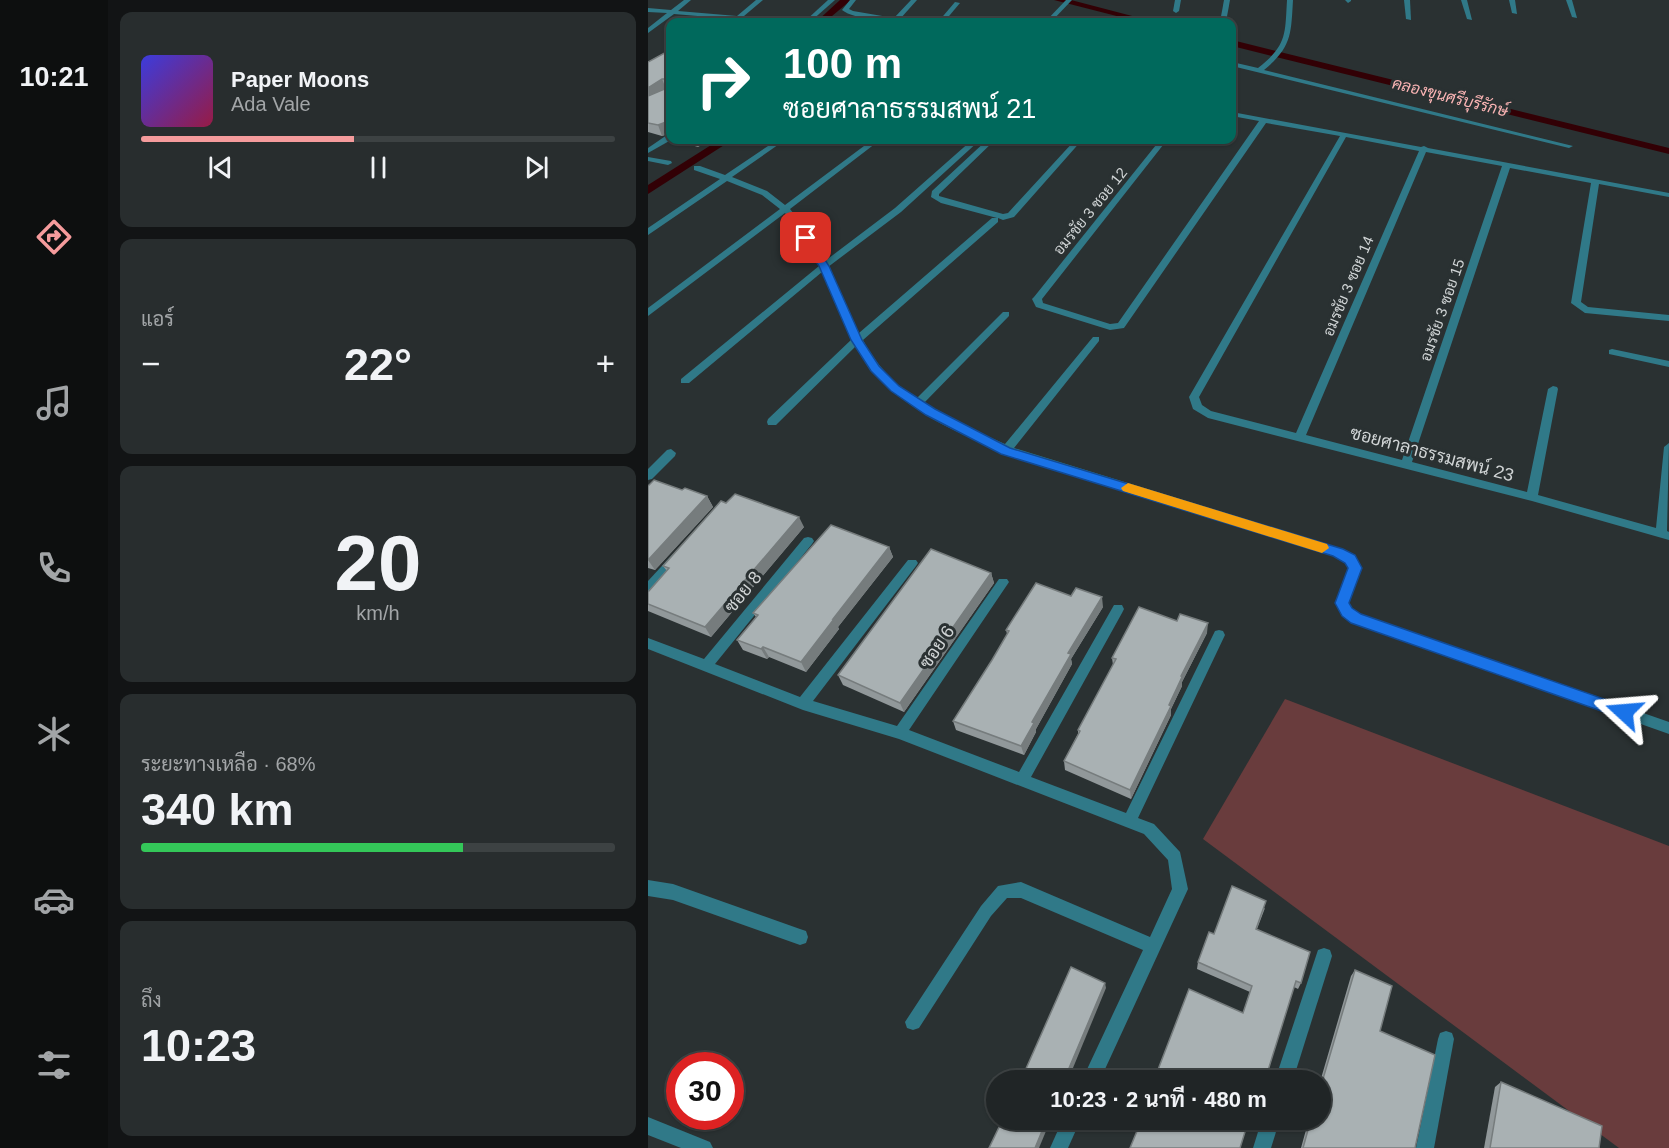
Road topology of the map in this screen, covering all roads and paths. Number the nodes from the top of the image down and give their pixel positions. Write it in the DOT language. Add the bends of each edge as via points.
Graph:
graph roads {
  1 [pos="688,0"];
  2 [pos="759,0"];
  3 [pos="832,0"];
  4 [pos="853,0"];
  5 [pos="914,0"];
  6 [pos="1069,0"];
  7 [pos="1178,0"];
  8 [pos="1227,0"];
  9 [pos="1290,0"];
  10 [pos="1407,0"];
  11 [pos="1464,0"];
  12 [pos="1512,0"];
  13 [pos="1569,0"];
  14 [pos="957,3"];
  15 [pos="648,10"];
  16 [pos="1176,11"];
  17 [pos="672,12"];
  18 [pos="1515,13"];
  19 [pos="1575,17"];
  20 [pos="720,18"];
  21 [pos="738,18"];
  22 [pos="812,18"];
  23 [pos="881,18"];
  24 [pos="898,18"];
  25 [pos="944,18"];
  26 [pos="1053,18"];
  27 [pos="1224,18"];
  28 [pos="1409,18"];
  29 [pos="1470,19"];
  30 [pos="648,31"];
  31 [pos="1236,65"];
  32 [pos="1260,70"];
  33 [pos="1236,115"];
  34 [pos="1264,120"];
  35 [pos="1344,135"];
  36 [pos="666,140"];
  37 [pos="775,144"];
  38 [pos="871,144"];
  39 [pos="972,144"];
  40 [pos="987,144"];
  41 [pos="1075,144"];
  42 [pos="1161,144"];
  43 [pos="1569,146"];
  44 [pos="1424,148"];
  45 [pos="648,151"];
  46 [pos="648,159"];
  47 [pos="668,163"];
  48 [pos="1507,164"];
  49 [pos="697,168"];
  50 [pos="724,178"];
  51 [pos="1595,181"];
  52 [pos="1669,195"];
  53 [pos="786,208"];
  54 [pos="994,220"];
  55 [pos="648,232"];
  56 [pos="824,266"];
  57 [pos="648,313"];
  58 [pos="1006,314"];
  59 [pos="1669,318"];
  60 [pos="1096,339"];
  61 [pos="857,340"];
  62 [pos="1612,352"];
  63 [pos="1669,364"];
  64 [pos="685,381"];
  65 [pos="1553,389"];
  66 [pos="917,404"];
  67 [pos="772,422"];
  68 [pos="1300,436"];
  69 [pos="1669,447"];
  70 [pos="1006,451"];
  71 [pos="671,453"];
  72 [pos="1406,465"];
  73 [pos="648,476"];
  74 [pos="1532,497"];
  75 [pos="1665,535"];
  76 [pos="808,541"];
  77 [pos="687,546"];
  78 [pos="912,563"];
  79 [pos="1003,582"];
  80 [pos="648,589"];
  81 [pos="1118,609"];
  82 [pos="1219,634"];
  83 [pos="648,643"];
  84 [pos="706,666"];
  85 [pos="803,704"];
  86 [pos="1669,728"];
  87 [pos="900,733"];
  88 [pos="1022,780"];
  89 [pos="1129,822"];
  90 [pos="648,888"];
  91 [pos="800,937"];
  92 [pos="1153,946"];
  93 [pos="1324,956"];
  94 [pos="913,1022"];
  95 [pos="1446,1039"];
  96 [pos="1096,1070"];
  97 [pos="1287,1070"];
  98 [pos="648,1126"];
  99 [pos="1067,1130"];
  100 [pos="1268,1130"];
  101 [pos="704,1148"];
  102 [pos="1059,1148"];
  103 [pos="1262,1148"];
  104 [pos="1425,1148"];
  1 -- 17 [label="street"];
  2 -- 21 [label="street"];
  3 -- 22 [label="street"];
  4 -- 23 [label="street" via="845,10"];
  5 -- 24 [label="street"];
  6 -- 26 [label="street"];
  7 -- 16 [label="street"];
  8 -- 27 [label="street"];
  9 -- 32 [label="street" via="1287,38 1281,53"];
  10 -- 28 [label="street"];
  11 -- 29 [label="street"];
  12 -- 18 [label="street"];
  13 -- 19 [label="street"];
  14 -- 25 [label="street"];
  15 -- 17 [label="street"];
  17 -- 20 [label="street"];
  17 -- 30 [label="street"];
  31 -- 32 [label="street"];
  32 -- 43 [label="street"];
  33 -- 34 [label="street"];
  34 -- 35 [label="street"];
  34 -- 42 [label="street, อมรชัย 3 ซอย 12" via="1121,326 1110,327 1039,305 1037,299"];
  35 -- 44 [label="street"];
  35 -- 68 [label="street, ซอยศาลาธรรมสพน์ 23" via="1194,397 1197,407 1208,414"];
  36 -- 45 [label="street"];
  37 -- 50 [label="street"];
  38 -- 53 [label="street"];
  39 -- 56 [label="street" via="898,210"];
  40 -- 41 [label="street" via="935,197 1003,217 1011,215"];
  44 -- 48 [label="street"];
  44 -- 68 [label="street, อมรชัย 3 ซอย 14"];
  46 -- 47 [label="street"];
  48 -- 51 [label="street"];
  48 -- 72 [label="street, อมรชัย 3 ซอย 15"];
  49 -- 50 [label="street"];
  50 -- 53 [label="street" via="761,191"];
  50 -- 55 [label="street"];
  51 -- 52 [label="street"];
  51 -- 59 [label="street" via="1576,303 1585,310"];
  53 -- 56 [label="street"];
  53 -- 57 [label="street"];
  54 -- 61 [label="street"];
  56 -- 61 [label="street"];
  56 -- 64 [label="street"];
  58 -- 66 [label="street"];
  60 -- 70 [label="street"];
  61 -- 66 [label="street" via="874,369"];
  61 -- 67 [label="street"];
  62 -- 63 [label="street"];
  65 -- 74 [label="street"];
  66 -- 70 [label="street"];
  68 -- 72 [label="street, ซอยศาลาธรรมสพน์ 23"];
  69 -- 75 [label="street"];
  70 -- 86 [label="street" via="1338,552 1350,559 1355,568 1342,603 1356,618"];
  71 -- 73 [label="street"];
  72 -- 74 [label="street, ซอยศาลาธรรมสพน์ 23"];
  74 -- 75 [label="street, ซอยศาลาธรรมสพน์ 23"];
  76 -- 84 [label="street, ซอย 8"];
  77 -- 80 [label="street"];
  78 -- 85 [label="street"];
  79 -- 87 [label="street, ซอย 6"];
  81 -- 88 [label="street"];
  82 -- 89 [label="street"];
  83 -- 84 [label="street"];
  84 -- 85 [label="street"];
  85 -- 87 [label="street"];
  87 -- 88 [label="street"];
  88 -- 89 [label="street"];
  89 -- 92 [label="street" via="1149,829 1176,857 1180,889"];
  90 -- 91 [label="street" via="673,892"];
  92 -- 94 [label="street" via="1021,890 1003,891 986,910"];
  92 -- 96 [label="street"];
  93 -- 97 [label="street"];
  95 -- 104 [label="street"];
  98 -- 101 [label="street"];
  99 -- 102 [label="street"];
  100 -- 103 [label="street"];
}
